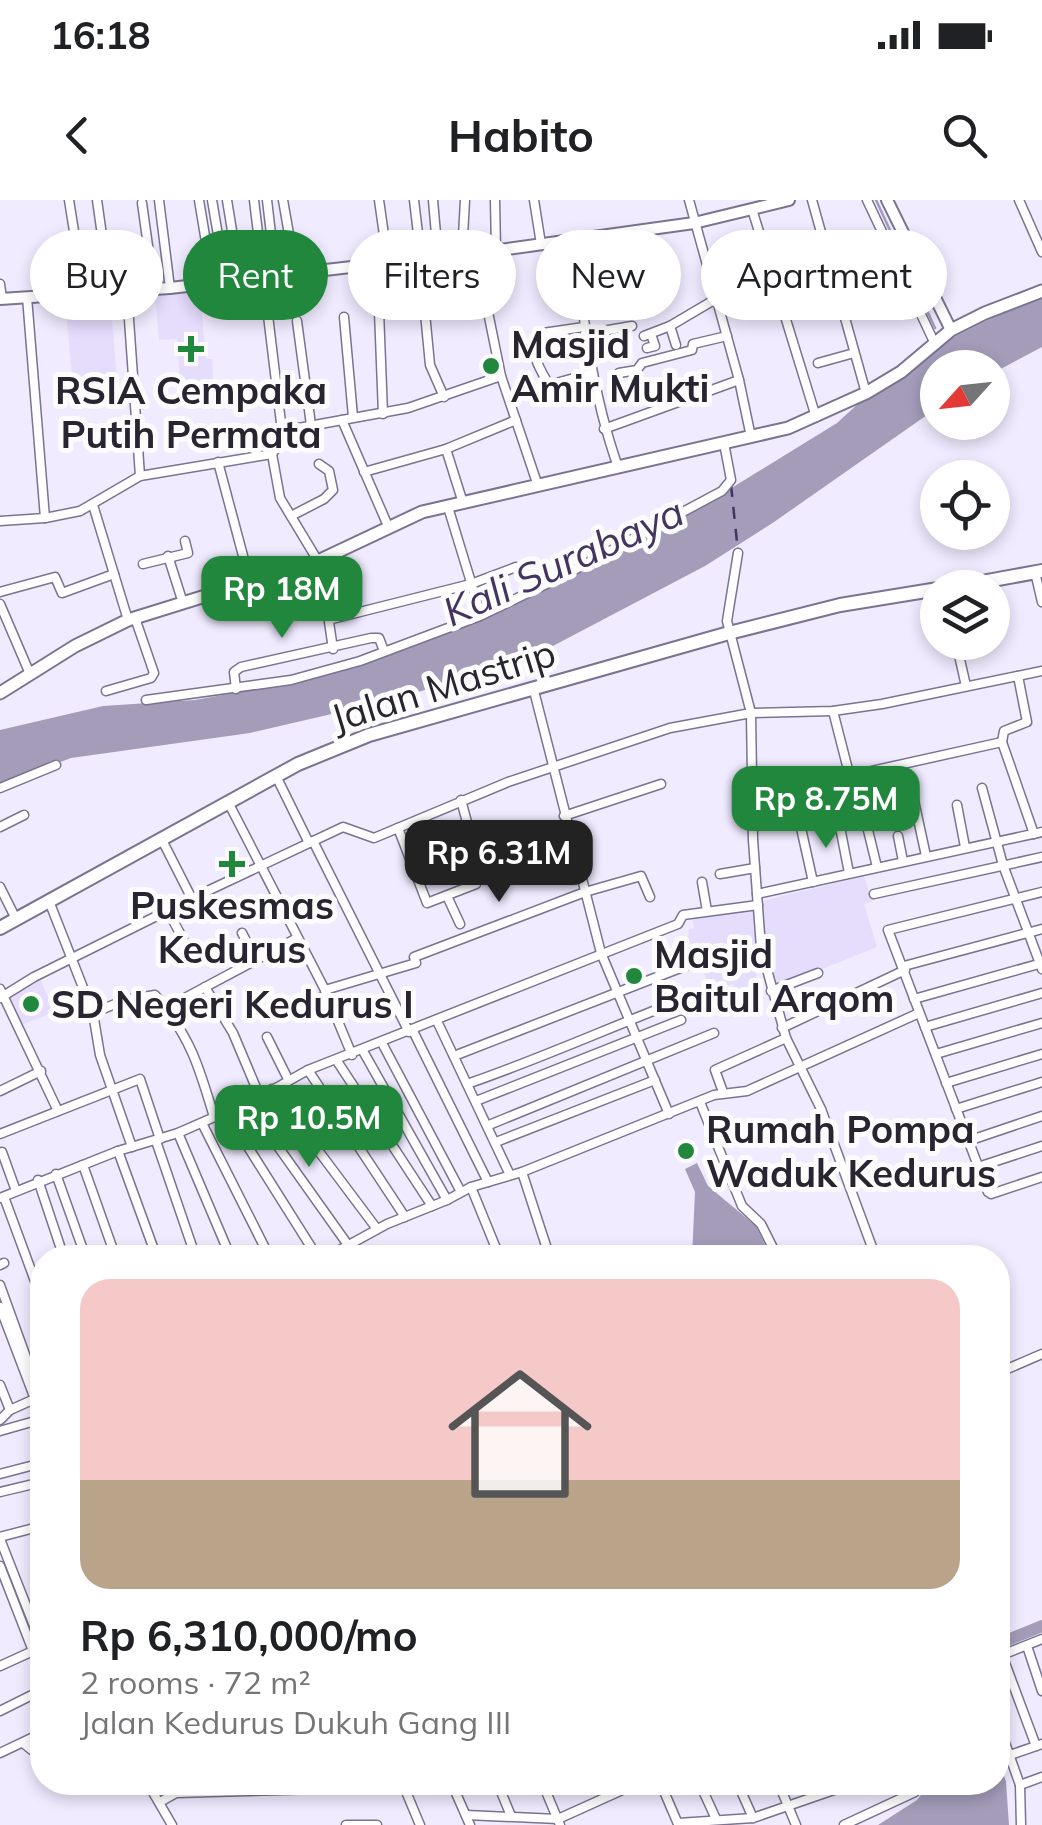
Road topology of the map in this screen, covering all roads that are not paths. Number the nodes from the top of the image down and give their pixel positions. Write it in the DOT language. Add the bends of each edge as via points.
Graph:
graph roads {
  1 [pos="69,200"];
  2 [pos="96,200"];
  3 [pos="158,200"];
  4 [pos="199,200"];
  5 [pos="212,200"];
  6 [pos="228,200"];
  7 [pos="254,200"];
  8 [pos="267,200"];
  9 [pos="283,200"];
  10 [pos="379,200"];
  11 [pos="414,200"];
  12 [pos="434,200"];
  13 [pos="465,200"];
  14 [pos="495,200"];
  15 [pos="534,200"];
  16 [pos="688,200"];
  17 [pos="785,200"];
  18 [pos="812,200"];
  19 [pos="867,200"];
  20 [pos="887,200"];
  21 [pos="1019,200"];
  22 [pos="142,203"];
  23 [pos="752,209"];
  24 [pos="694,224"];
  25 [pos="74,230"];
  26 [pos="101,230"];
  27 [pos="146,230"];
  28 [pos="204,230"];
  29 [pos="217,230"];
  30 [pos="232,230"];
  31 [pos="260,230"];
  32 [pos="268,230"];
  33 [pos="288,230"];
  34 [pos="383,230"];
  35 [pos="416,230"];
  36 [pos="436,230"];
  37 [pos="463,230"];
  38 [pos="496,230"];
  39 [pos="539,230"];
  40 [pos="647,230"];
  41 [pos="758,230"];
  42 [pos="820,230"];
  43 [pos="701,251"];
  44 [pos="1042,252"];
  45 [pos="0,284"];
  46 [pos="183,287"];
  47 [pos="170,288"];
  48 [pos="163,289"];
  49 [pos="1042,290"];
  50 [pos="27,297"];
  51 [pos="30,297"];
  52 [pos="1,299"];
  53 [pos="701,308"];
  54 [pos="344,317"];
  55 [pos="129,320"];
  56 [pos="273,320"];
  57 [pos="380,320"];
  58 [pos="426,320"];
  59 [pos="490,320"];
  60 [pos="583,320"];
  61 [pos="721,320"];
  62 [pos="788,320"];
  63 [pos="845,320"];
  64 [pos="297,322"];
  65 [pos="632,326"];
  66 [pos="670,326"];
  67 [pos="951,330"];
  68 [pos="584,331"];
  69 [pos="727,336"];
  70 [pos="621,341"];
  71 [pos="934,344"];
  72 [pos="676,345"];
  73 [pos="587,347"];
  74 [pos="647,348"];
  75 [pos="854,353"];
  76 [pos="818,362"];
  77 [pos="592,373"];
  78 [pos="619,373"];
  79 [pos="501,376"];
  80 [pos="739,380"];
  81 [pos="866,394"];
  82 [pos="444,397"];
  83 [pos="382,414"];
  84 [pos="816,417"];
  85 [pos="353,418"];
  86 [pos="342,420"];
  87 [pos="516,420"];
  88 [pos="311,426"];
  89 [pos="604,429"];
  90 [pos="282,431"];
  91 [pos="751,436"];
  92 [pos="724,442"];
  93 [pos="446,448"];
  94 [pos="272,454"];
  95 [pos="218,462"];
  96 [pos="319,464"];
  97 [pos="618,467"];
  98 [pos="364,472"];
  99 [pos="140,476"];
  100 [pos="538,486"];
  101 [pos="464,504"];
  102 [pos="93,506"];
  103 [pos="448,507"];
  104 [pos="291,516"];
  105 [pos="45,518"];
  106 [pos="0,521"];
  107 [pos="388,526"];
  108 [pos="185,542"];
  109 [pos="738,553"];
  110 [pos="168,556"];
  111 [pos="318,561"];
  112 [pos="143,564"];
  113 [pos="516,567"];
  114 [pos="1039,572"];
  115 [pos="114,574"];
  116 [pos="1010,577"];
  117 [pos="250,582"];
  118 [pos="471,584"];
  119 [pos="0,592"];
  120 [pos="920,592"];
  121 [pos="1042,602"];
  122 [pos="184,603"];
  123 [pos="1,610"];
  124 [pos="481,615"];
  125 [pos="132,619"];
  126 [pos="728,633"];
  127 [pos="332,649"];
  128 [pos="384,651"];
  129 [pos="960,660"];
  130 [pos="1042,671"];
  131 [pos="30,674"];
  132 [pos="1018,676"];
  133 [pos="966,686"];
  134 [pos="533,687"];
  135 [pos="236,689"];
  136 [pos="106,691"];
  137 [pos="0,693"];
  138 [pos="146,700"];
  139 [pos="833,711"];
  140 [pos="751,713"];
  141 [pos="1002,742"];
  142 [pos="56,765"];
  143 [pos="554,766"];
  144 [pos="276,776"];
  145 [pos="849,776"];
  146 [pos="661,784"];
  147 [pos="0,788"];
  148 [pos="982,788"];
  149 [pos="854,793"];
  150 [pos="913,796"];
  151 [pos="461,800"];
  152 [pos="228,802"];
  153 [pos="957,804"];
  154 [pos="24,815"];
  155 [pos="564,816"];
  156 [pos="865,818"];
  157 [pos="839,822"];
  158 [pos="0,826"];
  159 [pos="398,828"];
  160 [pos="801,828"];
  161 [pos="568,829"];
  162 [pos="1038,833"];
  163 [pos="898,836"];
  164 [pos="162,840"];
  165 [pos="998,841"];
  166 [pos="311,842"];
  167 [pos="965,848"];
  168 [pos="926,856"];
  169 [pos="1042,857"];
  170 [pos="903,862"];
  171 [pos="1003,865"];
  172 [pos="260,866"];
  173 [pos="877,867"];
  174 [pos="755,868"];
  175 [pos="849,873"];
  176 [pos="720,874"];
  177 [pos="702,882"];
  178 [pos="813,882"];
  179 [pos="476,884"];
  180 [pos="0,887"];
  181 [pos="585,892"];
  182 [pos="1042,892"];
  183 [pos="757,894"];
  184 [pos="874,894"];
  185 [pos="448,896"];
  186 [pos="650,896"];
  187 [pos="1014,898"];
  188 [pos="192,899"];
  189 [pos="49,901"];
  190 [pos="758,905"];
  191 [pos="168,911"];
  192 [pos="707,911"];
  193 [pos="16,918"];
  194 [pos="460,924"];
  195 [pos="0,928"];
  196 [pos="1042,929"];
  197 [pos="242,933"];
  198 [pos="1028,933"];
  199 [pos="297,938"];
  200 [pos="183,939"];
  201 [pos="601,953"];
  202 [pos="71,959"];
  203 [pos="256,960"];
  204 [pos="693,962"];
  205 [pos="1041,966"];
  206 [pos="904,968"];
  207 [pos="379,972"];
  208 [pos="818,974"];
  209 [pos="205,987"];
  210 [pos="326,992"];
  211 [pos="617,992"];
  212 [pos="770,992"];
  213 [pos="700,993"];
  214 [pos="1042,993"];
  215 [pos="1,994"];
  216 [pos="914,1000"];
  217 [pos="166,1008"];
  218 [pos="93,1013"];
  219 [pos="919,1013"];
  220 [pos="282,1014"];
  221 [pos="628,1020"];
  222 [pos="681,1020"];
  223 [pos="437,1021"];
  224 [pos="1042,1023"];
  225 [pos="925,1027"];
  226 [pos="782,1028"];
  227 [pos="411,1031"];
  228 [pos="714,1033"];
  229 [pos="267,1037"];
  230 [pos="636,1038"];
  231 [pos="786,1038"];
  232 [pos="382,1043"];
  233 [pos="363,1051"];
  234 [pos="936,1054"];
  235 [pos="1042,1054"];
  236 [pos="352,1055"];
  237 [pos="454,1056"];
  238 [pos="645,1059"];
  239 [pos="337,1061"];
  240 [pos="799,1066"];
  241 [pos="308,1070"];
  242 [pos="41,1071"];
  243 [pos="288,1079"];
  244 [pos="655,1080"];
  245 [pos="946,1082"];
  246 [pos="1042,1082"];
  247 [pos="467,1084"];
  248 [pos="272,1088"];
  249 [pos="110,1090"];
  250 [pos="0,1091"];
  251 [pos="724,1092"];
  252 [pos="260,1097"];
  253 [pos="476,1101"];
  254 [pos="700,1102"];
  255 [pos="247,1103"];
  256 [pos="956,1109"];
  257 [pos="58,1110"];
  258 [pos="226,1112"];
  259 [pos="669,1114"];
  260 [pos="1042,1116"];
  261 [pos="214,1117"];
  262 [pos="202,1123"];
  263 [pos="489,1125"];
  264 [pos="0,1134"];
  265 [pos="178,1134"];
  266 [pos="158,1140"];
  267 [pos="968,1140"];
  268 [pos="496,1142"];
  269 [pos="1042,1146"];
  270 [pos="132,1147"];
  271 [pos="118,1151"];
  272 [pos="2,1152"];
  273 [pos="83,1164"];
  274 [pos="978,1167"];
  275 [pos="522,1172"];
  276 [pos="56,1174"];
  277 [pos="510,1176"];
  278 [pos="1042,1177"];
  279 [pos="38,1180"];
  280 [pos="488,1182"];
  281 [pos="466,1189"];
  282 [pos="16,1191"];
  283 [pos="2,1198"];
  284 [pos="448,1200"];
  285 [pos="432,1206"];
  286 [pos="405,1217"];
  287 [pos="377,1230"];
  288 [pos="60,1245"];
  289 [pos="81,1245"];
  290 [pos="111,1245"];
  291 [pos="152,1245"];
  292 [pos="192,1245"];
  293 [pos="225,1245"];
  294 [pos="263,1245"];
  295 [pos="313,1245"];
  296 [pos="348,1245"];
  297 [pos="494,1245"];
  298 [pos="546,1245"];
  299 [pos="772,1245"];
  300 [pos="871,1245"];
  301 [pos="30,1269"];
  302 [pos="0,1285"];
  303 [pos="0,1307"];
  304 [pos="1042,1354"];
  305 [pos="1010,1368"];
  306 [pos="30,1371"];
  307 [pos="30,1376"];
  308 [pos="0,1385"];
  309 [pos="30,1401"];
  310 [pos="10,1410"];
  311 [pos="0,1420"];
  312 [pos="30,1422"];
  313 [pos="0,1431"];
  314 [pos="30,1467"];
  315 [pos="0,1474"];
  316 [pos="30,1485"];
  317 [pos="0,1492"];
  318 [pos="30,1530"];
  319 [pos="0,1538"];
  320 [pos="0,1566"];
  321 [pos="30,1615"];
  322 [pos="1042,1640"];
  323 [pos="30,1643"];
  324 [pos="1027,1646"];
  325 [pos="30,1652"];
  326 [pos="1010,1652"];
  327 [pos="0,1666"];
  328 [pos="1010,1679"];
  329 [pos="1042,1691"];
  330 [pos="30,1696"];
  331 [pos="0,1710"];
  332 [pos="30,1739"];
  333 [pos="23,1742"];
  334 [pos="1039,1745"];
  335 [pos="30,1748"];
  336 [pos="0,1753"];
  337 [pos="1010,1756"];
  338 [pos="1042,1777"];
  339 [pos="1020,1785"];
  340 [pos="155,1795"];
  341 [pos="172,1795"];
  342 [pos="407,1795"];
  343 [pos="457,1795"];
  344 [pos="502,1795"];
  345 [pos="548,1795"];
  346 [pos="614,1795"];
  347 [pos="666,1795"];
  348 [pos="705,1795"];
  349 [pos="743,1795"];
  350 [pos="784,1795"];
  351 [pos="822,1795"];
  352 [pos="909,1795"];
  353 [pos="160,1802"];
  354 [pos="789,1807"];
  355 [pos="466,1815"];
  356 [pos="511,1816"];
  357 [pos="753,1818"];
  358 [pos="716,1819"];
  359 [pos="559,1822"];
  360 [pos="678,1824"];
  361 [pos="172,1825"];
  362 [pos="346,1825"];
  363 [pos="378,1825"];
  364 [pos="420,1825"];
  365 [pos="470,1825"];
  366 [pos="796,1825"];
  367 [pos="844,1825"];
  368 [pos="1021,1825"];
  1 -- 25 [label="street"];
  2 -- 26 [label="street"];
  3 -- 47 [label="street"];
  4 -- 28 [label="street"];
  5 -- 29 [label="street"];
  6 -- 30 [label="street"];
  7 -- 31 [label="street"];
  8 -- 32 [label="street"];
  9 -- 33 [label="street"];
  10 -- 34 [label="street"];
  11 -- 35 [label="street"];
  12 -- 36 [label="street"];
  13 -- 37 [label="street"];
  14 -- 38 [label="street"];
  15 -- 39 [label="street"];
  16 -- 24 [label="street"];
  17 -- 23 [label="street"];
  18 -- 42 [label="street"];
  19 -- 71 [label="street"];
  20 -- 67 [label="street"];
  21 -- 44 [label="street"];
  22 -- 27 [label="street"];
  23 -- 24 [label="street"];
  23 -- 41 [label="street"];
  24 -- 40 [label="street"];
  24 -- 43 [label="street"];
  45 -- 52 [label="street"];
  46 -- 47 [label="street"];
  47 -- 48 [label="street"];
  49 -- 67 [label="main road"];
  50 -- 51 [label="street"];
  50 -- 52 [label="street"];
  50 -- 105 [label="street"];
  53 -- 66 [label="street"];
  54 -- 85 [label="street"];
  55 -- 99 [label="street"];
  56 -- 90 [label="street"];
  57 -- 83 [label="street"];
  58 -- 82 [label="street" via="430,365"];
  59 -- 79 [label="street"];
  60 -- 68 [label="street"];
  61 -- 69 [label="street"];
  62 -- 84 [label="street"];
  63 -- 75 [label="street"];
  64 -- 88 [label="street"];
  65 -- 68 [label="street"];
  66 -- 72 [label="street"];
  66 -- 74 [label="street" via="649,333 655,346"];
  67 -- 71 [label="main road"];
  68 -- 73 [label="street"];
  68 -- 77 [label="street" via="536,334 536,362 549,385"];
  69 -- 78 [label="street"];
  69 -- 80 [label="street"];
  70 -- 73 [label="street"];
  71 -- 81 [label="main road"];
  73 -- 77 [label="street"];
  75 -- 76 [label="street"];
  75 -- 81 [label="street"];
  77 -- 89 [label="street"];
  79 -- 82 [label="street"];
  79 -- 87 [label="street"];
  80 -- 89 [label="street"];
  80 -- 91 [label="street"];
  81 -- 84 [label="main road"];
  82 -- 83 [label="street"];
  83 -- 85 [label="street"];
  84 -- 91 [label="main road"];
  85 -- 86 [label="street"];
  86 -- 88 [label="street"];
  86 -- 98 [label="street"];
  87 -- 93 [label="street"];
  87 -- 100 [label="street"];
  88 -- 90 [label="street"];
  89 -- 97 [label="street"];
  90 -- 94 [label="street"];
  91 -- 92 [label="main road"];
  92 -- 97 [label="main road"];
  92 -- 124 [label="street" via="731,480 722,491"];
  93 -- 98 [label="street"];
  93 -- 101 [label="street"];
  94 -- 95 [label="street"];
  94 -- 104 [label="street" via="276,486"];
  95 -- 99 [label="street"];
  95 -- 117 [label="street"];
  96 -- 104 [label="street" via="329,471 333,490"];
  97 -- 100 [label="main road"];
  98 -- 107 [label="street"];
  99 -- 102 [label="street"];
  100 -- 101 [label="main road"];
  101 -- 103 [label="main road"];
  102 -- 105 [label="street"];
  102 -- 115 [label="street"];
  103 -- 107 [label="main road"];
  103 -- 118 [label="street"];
  104 -- 111 [label="street"];
  105 -- 106 [label="street"];
  107 -- 111 [label="main road"];
  108 -- 110 [label="street" via="188,552"];
  109 -- 126 [label="street"];
  110 -- 112 [label="street"];
  110 -- 122 [label="street"];
  111 -- 117 [label="main road"];
  113 -- 118 [label="street"];
  114 -- 116 [label="main road"];
  114 -- 121 [label="street"];
  115 -- 119 [label="street" via="62,593 55,577"];
  115 -- 125 [label="street"];
  117 -- 122 [label="main road"];
  118 -- 124 [label="street"];
  118 -- 127 [label="street" via="332,619"];
  120 -- 126 [label="main road, Jalan Mastrip"];
  122 -- 125 [label="main road"];
  123 -- 131 [label="street"];
  124 -- 128 [label="street"];
  125 -- 131 [label="main road"];
  125 -- 136 [label="street" via="154,674"];
  126 -- 134 [label="main road, Jalan Mastrip"];
  126 -- 140 [label="street"];
  127 -- 128 [label="street" via="378,638"];
  127 -- 135 [label="street" via="236,668"];
  128 -- 135 [label="street"];
  129 -- 133 [label="street"];
  130 -- 132 [label="street"];
  131 -- 137 [label="main road"];
  132 -- 133 [label="street"];
  132 -- 141 [label="street" via="1027,722 1004,731"];
  133 -- 139 [label="street"];
  134 -- 143 [label="street"];
  134 -- 144 [label="main road, Jalan Mastrip" via="369,736"];
  135 -- 138 [label="street"];
  139 -- 140 [label="street"];
  139 -- 145 [label="street"];
  140 -- 143 [label="street" via="670,728"];
  140 -- 174 [label="street"];
  141 -- 145 [label="street"];
  141 -- 162 [label="street"];
  142 -- 147 [label="street"];
  143 -- 151 [label="street"];
  143 -- 155 [label="street"];
  144 -- 152 [label="main road, Jalan Mastrip"];
  144 -- 166 [label="street"];
  145 -- 149 [label="street"];
  146 -- 155 [label="street"];
  148 -- 165 [label="street"];
  150 -- 168 [label="street"];
  151 -- 159 [label="street"];
  151 -- 161 [label="street" via="477,859"];
  152 -- 164 [label="main road, Jalan Mastrip"];
  152 -- 172 [label="street"];
  153 -- 167 [label="street"];
  154 -- 158 [label="street"];
  155 -- 161 [label="street"];
  156 -- 173 [label="street"];
  157 -- 175 [label="street"];
  159 -- 166 [label="street" via="374,838 346,827"];
  159 -- 185 [label="street" via="424,900"];
  160 -- 178 [label="street"];
  161 -- 181 [label="street"];
  162 -- 165 [label="street"];
  163 -- 170 [label="street"];
  164 -- 188 [label="street"];
  164 -- 189 [label="main road, Jalan Mastrip"];
  165 -- 167 [label="street"];
  165 -- 171 [label="street"];
  166 -- 172 [label="street"];
  166 -- 207 [label="street"];
  167 -- 168 [label="street"];
  168 -- 170 [label="street"];
  169 -- 171 [label="street"];
  170 -- 173 [label="street"];
  171 -- 184 [label="street"];
  171 -- 187 [label="street"];
  172 -- 188 [label="street"];
  172 -- 199 [label="street"];
  173 -- 175 [label="street"];
  174 -- 176 [label="street"];
  174 -- 183 [label="street"];
  175 -- 178 [label="street"];
  177 -- 192 [label="street"];
  178 -- 183 [label="street"];
  179 -- 185 [label="street"];
  180 -- 193 [label="street"];
  181 -- 186 [label="street" via="641,876"];
  181 -- 201 [label="street"];
  181 -- 207 [label="street" via="414,957 416,963"];
  182 -- 187 [label="street"];
  183 -- 190 [label="street"];
  185 -- 194 [label="street"];
  187 -- 198 [label="street"];
  187 -- 206 [label="street" via="890,928"];
  188 -- 191 [label="street"];
  189 -- 193 [label="main road, Jalan Mastrip"];
  189 -- 202 [label="street"];
  190 -- 192 [label="street"];
  190 -- 212 [label="street"];
  191 -- 200 [label="street"];
  191 -- 202 [label="street"];
  192 -- 201 [label="street" via="683,915 680,922"];
  193 -- 195 [label="main road, Jalan Mastrip"];
  196 -- 198 [label="street"];
  197 -- 203 [label="street"];
  198 -- 205 [label="street"];
  198 -- 206 [label="street"];
  199 -- 203 [label="street"];
  199 -- 210 [label="street"];
  201 -- 211 [label="street"];
  201 -- 223 [label="street"];
  202 -- 215 [label="street"];
  202 -- 218 [label="street"];
  203 -- 209 [label="street"];
  204 -- 211 [label="street"];
  205 -- 216 [label="street"];
  206 -- 216 [label="street"];
  206 -- 226 [label="street"];
  207 -- 210 [label="street"];
  207 -- 227 [label="street"];
  208 -- 212 [label="street"];
  209 -- 217 [label="street"];
  209 -- 252 [label="street"];
  210 -- 220 [label="street"];
  210 -- 236 [label="street"];
  211 -- 221 [label="street"];
  211 -- 237 [label="street"];
  212 -- 226 [label="street"];
  213 -- 221 [label="street"];
  214 -- 225 [label="street"];
  215 -- 242 [label="street"];
  216 -- 219 [label="street"];
  217 -- 218 [label="street" via="152,994"];
  217 -- 261 [label="street" via="198,1062"];
  218 -- 249 [label="street"];
  219 -- 225 [label="street"];
  219 -- 240 [label="street"];
  221 -- 230 [label="street"];
  221 -- 247 [label="street"];
  222 -- 230 [label="street"];
  223 -- 227 [label="street"];
  223 -- 237 [label="street"];
  224 -- 234 [label="street"];
  225 -- 234 [label="street"];
  226 -- 231 [label="street"];
  227 -- 232 [label="street"];
  227 -- 280 [label="street"];
  228 -- 238 [label="street"];
  229 -- 243 [label="street"];
  230 -- 238 [label="street"];
  230 -- 253 [label="street"];
  231 -- 240 [label="street"];
  231 -- 251 [label="street" via="716,1070"];
  232 -- 233 [label="street"];
  232 -- 281 [label="street"];
  233 -- 236 [label="street"];
  233 -- 284 [label="street"];
  234 -- 245 [label="street"];
  235 -- 245 [label="street"];
  236 -- 239 [label="street"];
  237 -- 247 [label="street"];
  238 -- 244 [label="street"];
  238 -- 263 [label="street"];
  239 -- 241 [label="street"];
  239 -- 285 [label="street"];
  240 -- 251 [label="street" via="747,1091"];
  240 -- 300 [label="street"];
  241 -- 243 [label="street"];
  241 -- 286 [label="street"];
  242 -- 250 [label="street"];
  242 -- 257 [label="street"];
  243 -- 248 [label="street"];
  244 -- 259 [label="street"];
  244 -- 268 [label="street"];
  245 -- 256 [label="street"];
  246 -- 256 [label="street"];
  247 -- 253 [label="street"];
  248 -- 252 [label="street"];
  248 -- 287 [label="street"];
  249 -- 257 [label="street"];
  249 -- 266 [label="street" via="142,1080"];
  249 -- 270 [label="street"];
  251 -- 254 [label="street"];
  252 -- 255 [label="street"];
  253 -- 263 [label="street"];
  254 -- 259 [label="street"];
  254 -- 299 [label="street" via="742,1206"];
  255 -- 258 [label="street"];
  255 -- 296 [label="street"];
  256 -- 267 [label="street"];
  257 -- 264 [label="street"];
  258 -- 261 [label="street"];
  258 -- 295 [label="street"];
  259 -- 275 [label="street"];
  260 -- 267 [label="street"];
  261 -- 262 [label="street"];
  262 -- 265 [label="street"];
  262 -- 294 [label="street"];
  263 -- 268 [label="street"];
  265 -- 266 [label="street"];
  265 -- 293 [label="street"];
  266 -- 270 [label="street"];
  266 -- 292 [label="street"];
  267 -- 274 [label="street"];
  268 -- 277 [label="street"];
  269 -- 274 [label="street"];
  270 -- 271 [label="street"];
  271 -- 273 [label="street"];
  271 -- 291 [label="street"];
  272 -- 282 [label="street"];
  273 -- 276 [label="street"];
  273 -- 290 [label="street"];
  274 -- 278 [label="street" via="991,1194"];
  275 -- 277 [label="street"];
  275 -- 298 [label="street"];
  276 -- 279 [label="street"];
  276 -- 289 [label="street"];
  277 -- 280 [label="street"];
  279 -- 282 [label="street"];
  279 -- 288 [label="street"];
  280 -- 281 [label="street"];
  281 -- 284 [label="street"];
  281 -- 297 [label="street"];
  282 -- 283 [label="street"];
  283 -- 301 [label="street"];
  284 -- 285 [label="street"];
  285 -- 286 [label="street"];
  286 -- 287 [label="street"];
  287 -- 296 [label="street"];
  302 -- 306 [label="street"];
  303 -- 307 [label="street"];
  304 -- 305 [label="street"];
  308 -- 310 [label="street"];
  309 -- 310 [label="street"];
  310 -- 311 [label="street"];
  312 -- 313 [label="street"];
  314 -- 315 [label="street"];
  316 -- 317 [label="street"];
  318 -- 319 [label="street"];
  319 -- 321 [label="street"];
  320 -- 323 [label="street"];
  322 -- 324 [label="street"];
  324 -- 326 [label="street"];
  324 -- 329 [label="street"];
  325 -- 327 [label="street"];
  328 -- 334 [label="street"];
  330 -- 331 [label="street"];
  332 -- 333 [label="street"];
  333 -- 335 [label="street"];
  333 -- 336 [label="street"];
  334 -- 337 [label="street"];
  337 -- 339 [label="street"];
  338 -- 339 [label="street"];
  339 -- 368 [label="street"];
  340 -- 353 [label="street"];
  341 -- 353 [label="street"];
  342 -- 364 [label="street"];
  343 -- 355 [label="street"];
  344 -- 356 [label="street"];
  345 -- 359 [label="street"];
  346 -- 359 [label="street"];
  347 -- 360 [label="street"];
  348 -- 358 [label="street"];
  349 -- 357 [label="street"];
  350 -- 354 [label="street"];
  351 -- 354 [label="street"];
  352 -- 367 [label="street"];
  353 -- 361 [label="street"];
  354 -- 357 [label="street"];
  354 -- 366 [label="street"];
  355 -- 356 [label="street"];
  355 -- 365 [label="street"];
  356 -- 359 [label="street"];
  357 -- 358 [label="street"];
  358 -- 360 [label="street"];
  362 -- 363 [label="street"];
}
